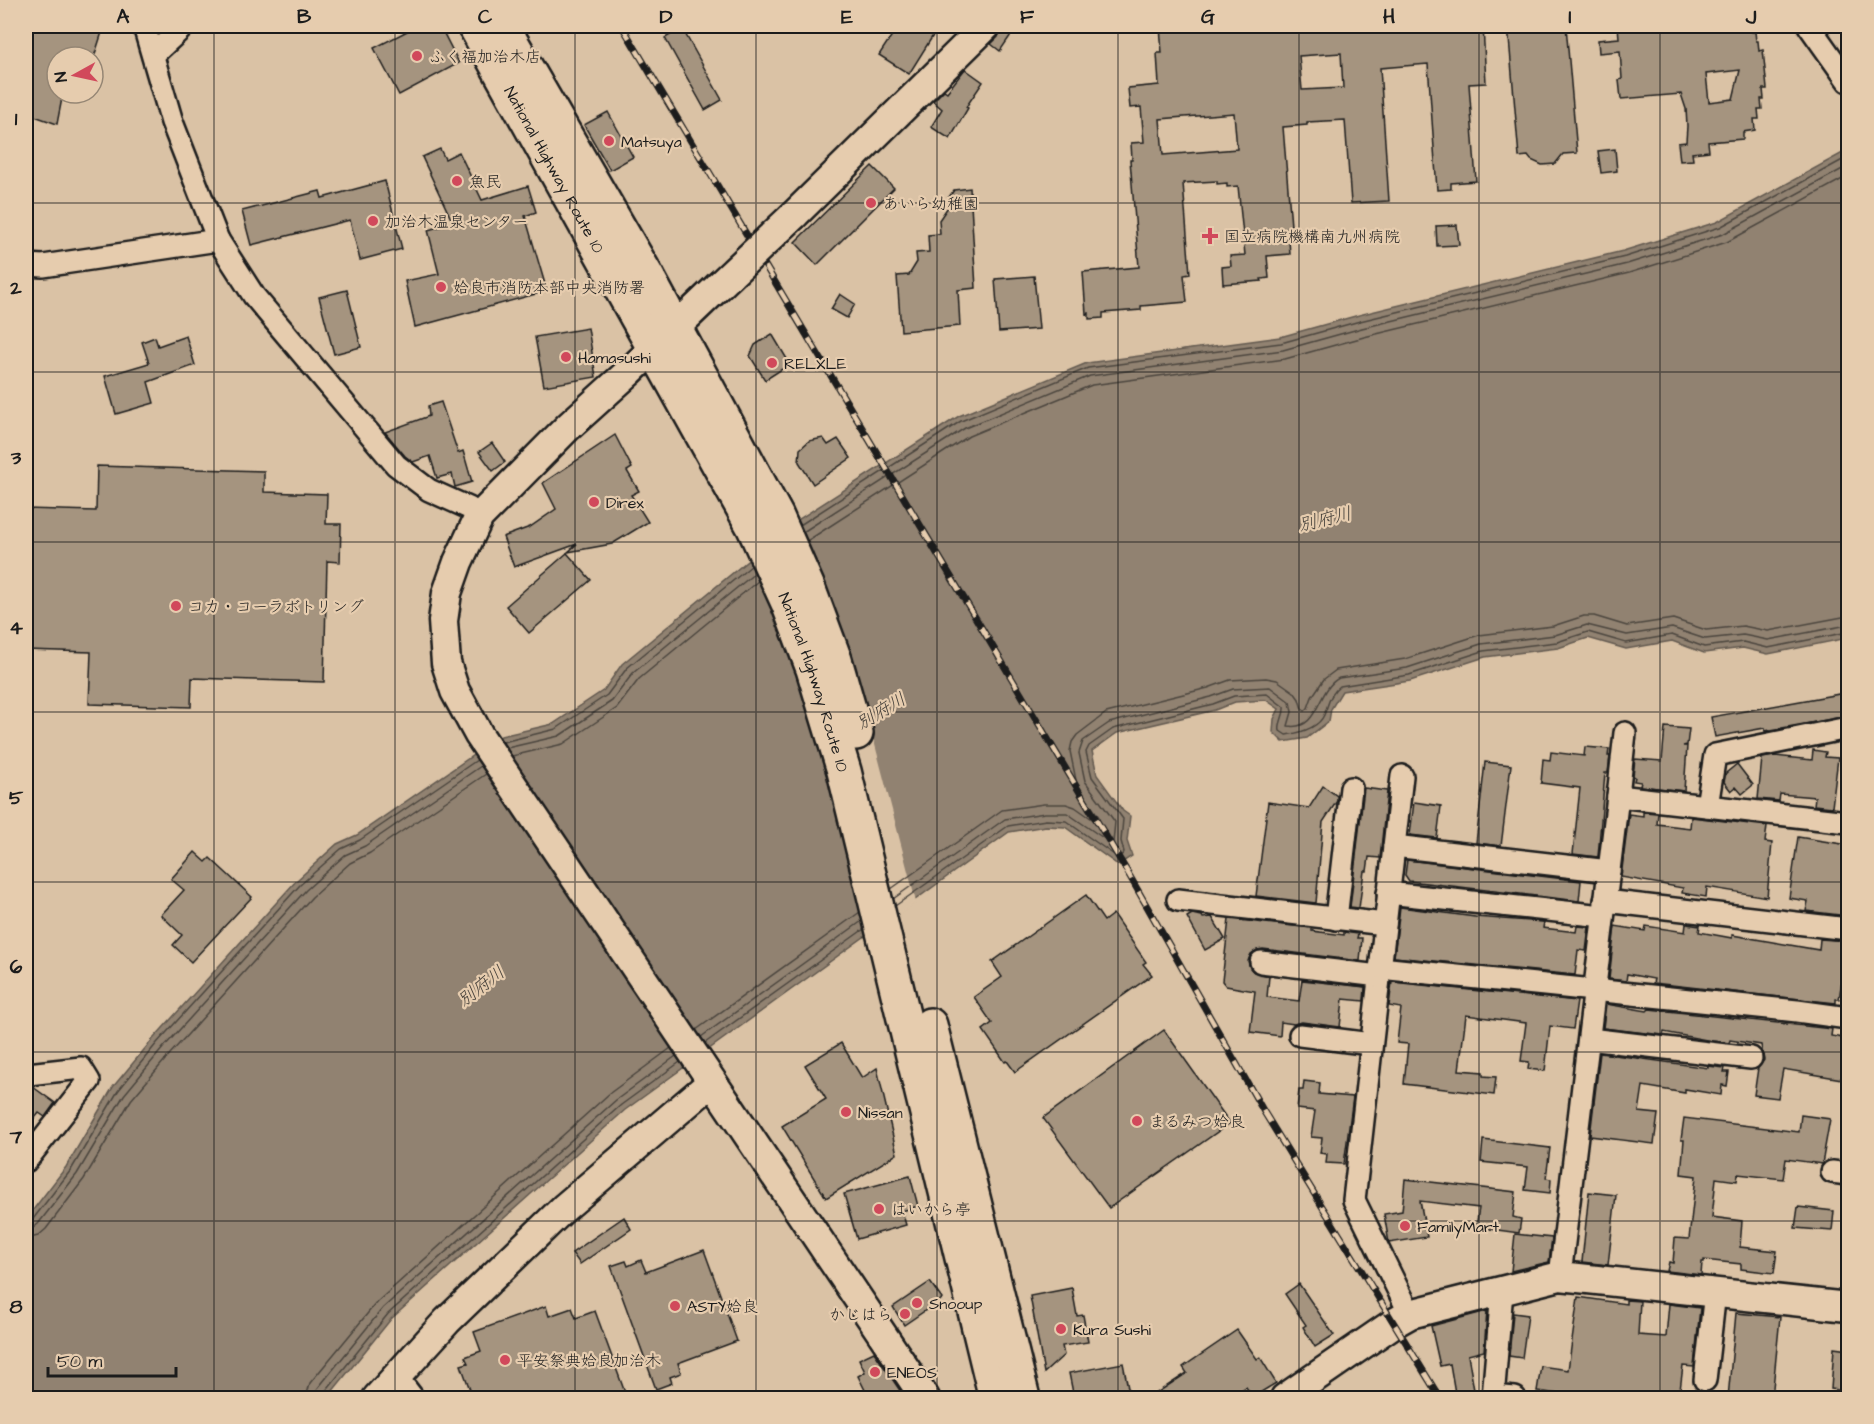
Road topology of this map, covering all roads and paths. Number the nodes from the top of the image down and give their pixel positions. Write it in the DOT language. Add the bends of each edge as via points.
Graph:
graph roads {
  1 [pos="144,26"];
  2 [pos="184,26"];
  3 [pos="475,26"];
  4 [pos="502,26"];
  5 [pos="986,26"];
  6 [pos="1809,26"];
  7 [pos="153,55"];
  8 [pos="1848,81"];
  9 [pos="218,240"];
  10 [pos="26,265"];
  11 [pos="665,337"];
  12 [pos="480,517"];
  13 [pos="1848,728"];
  14 [pos="1625,733"];
  15 [pos="1402,776"];
  16 [pos="1351,788"];
  17 [pos="1617,796"];
  18 [pos="1707,806"];
  19 [pos="1848,822"];
  20 [pos="1394,846"];
  21 [pos="1609,871"];
  22 [pos="1388,893"];
  23 [pos="1178,900"];
  24 [pos="1604,908"];
  25 [pos="1336,919"];
  26 [pos="1385,924"];
  27 [pos="1848,928"];
  28 [pos="901,955"];
  29 [pos="1261,962"];
  30 [pos="1379,972"];
  31 [pos="1594,990"];
  32 [pos="1848,1018"];
  33 [pos="1300,1035"];
  34 [pos="1589,1039"];
  35 [pos="1371,1044"];
  36 [pos="1751,1058"];
  37 [pos="706,1074"];
  38 [pos="26,1077"];
  39 [pos="26,1161"];
  40 [pos="1560,1276"];
  41 [pos="1502,1291"];
  42 [pos="1715,1293"];
  43 [pos="1848,1306"];
  44 [pos="1410,1314"];
  45 [pos="1705,1380"];
  46 [pos="405,1388"];
  47 [pos="1493,1397"];
  48 [pos="377,1398"];
  49 [pos="925,1398"];
  50 [pos="996,1398"];
  51 [pos="1023,1398"];
  52 [pos="1285,1398"];
  53 [pos="1515,1398"];
  1 -- 7 [label="street"];
  2 -- 7 [label="street"];
  3 -- 11 [label="highway, National Highway Route 10"];
  4 -- 11 [label="highway, National Highway Route 10" via="648,278"];
  5 -- 11 [label="street, bridge"];
  6 -- 8 [label="street"];
  7 -- 9 [label="street" via="172,122"];
  9 -- 10 [label="street" via="43,266"];
  9 -- 12 [label="street" via="254,296 396,465 429,490"];
  11 -- 12 [label="street" via="568,427"];
  11 -- 28 [label="highway, National Highway Route 10" via="764,520"];
  12 -- 37 [label="street" via="447,593 443,621 446,663 455,691 479,735"];
  13 -- 18 [label="street" via="1715,754"];
  14 -- 17 [label="street"];
  15 -- 20 [label="street"];
  16 -- 25 [label="street"];
  17 -- 18 [label="street"];
  17 -- 21 [label="street"];
  18 -- 19 [label="street"];
  20 -- 21 [label="street"];
  20 -- 22 [label="street"];
  21 -- 24 [label="street"];
  22 -- 24 [label="street"];
  22 -- 26 [label="street"];
  23 -- 25 [label="street"];
  24 -- 27 [label="street"];
  24 -- 31 [label="street"];
  25 -- 26 [label="street"];
  26 -- 30 [label="street"];
  28 -- 50 [label="highway, National Highway Route 10"];
  28 -- 51 [label="highway, National Highway Route 10"];
  29 -- 30 [label="street"];
  30 -- 31 [label="street"];
  30 -- 35 [label="street"];
  31 -- 32 [label="street"];
  31 -- 34 [label="street"];
  33 -- 35 [label="street"];
  34 -- 36 [label="street"];
  34 -- 40 [label="street"];
  35 -- 44 [label="street" via="1354,1200"];
  37 -- 46 [label="street" via="447,1322"];
  37 -- 49 [label="street"];
  38 -- 39 [label="street" via="81,1068 89,1081"];
  40 -- 41 [label="street"];
  40 -- 42 [label="street"];
  41 -- 44 [label="street"];
  41 -- 47 [label="street"];
  42 -- 43 [label="street"];
  42 -- 45 [label="street"];
  44 -- 52 [label="street"];
  46 -- 48 [label="street"];
  47 -- 53 [label="street"];
}
